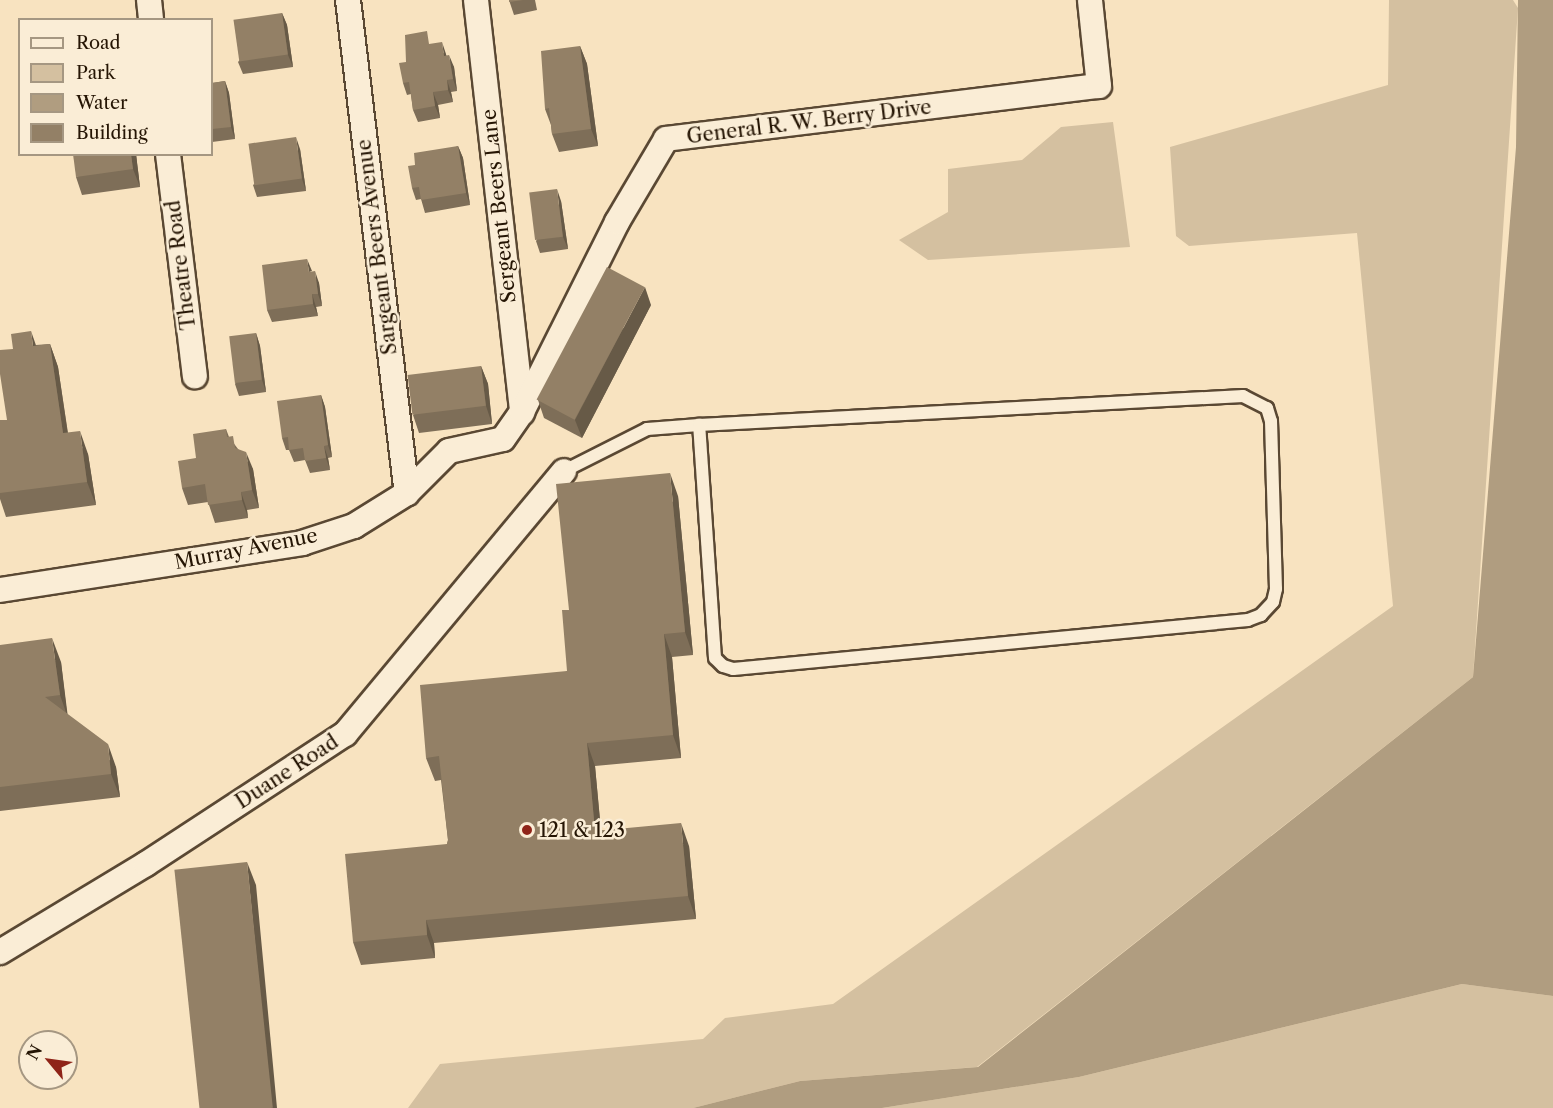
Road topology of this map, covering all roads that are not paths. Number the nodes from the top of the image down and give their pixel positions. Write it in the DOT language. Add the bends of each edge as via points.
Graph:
graph roads {
  1 [pos="149,0"];
  2 [pos="348,0"];
  3 [pos="476,0"];
  4 [pos="1090,0"];
  5 [pos="151,18"];
  6 [pos="168,156"];
  7 [pos="195,376"];
  8 [pos="522,412"];
  9 [pos="699,425"];
  10 [pos="564,471"];
  11 [pos="407,493"];
  12 [pos="0,590"];
  13 [pos="0,952"];
  1 -- 5 [label="street"];
  2 -- 11 [label="street, Sargeant Beers Avenue"];
  3 -- 8 [label="street, Sergeant Beers Lane"];
  4 -- 8 [label="street, General R. W. Berry Drive" via="1100,86 666,139 617,222"];
  6 -- 7 [label="street, Theatre Road"];
  8 -- 11 [label="street, Murray Avenue" via="503,439 449,451"];
  9 -- 9 [label="lane" via="1243,396 1255,399 1267,408 1271,421 1276,589 1272,602 1261,615 1248,620 733,669 715,658"];
  9 -- 10 [label="lane" via="647,429"];
  10 -- 13 [label="street, Duane Road" via="345,734 146,864"];
  11 -- 12 [label="street, Murray Avenue" via="354,526 302,543"];
}
